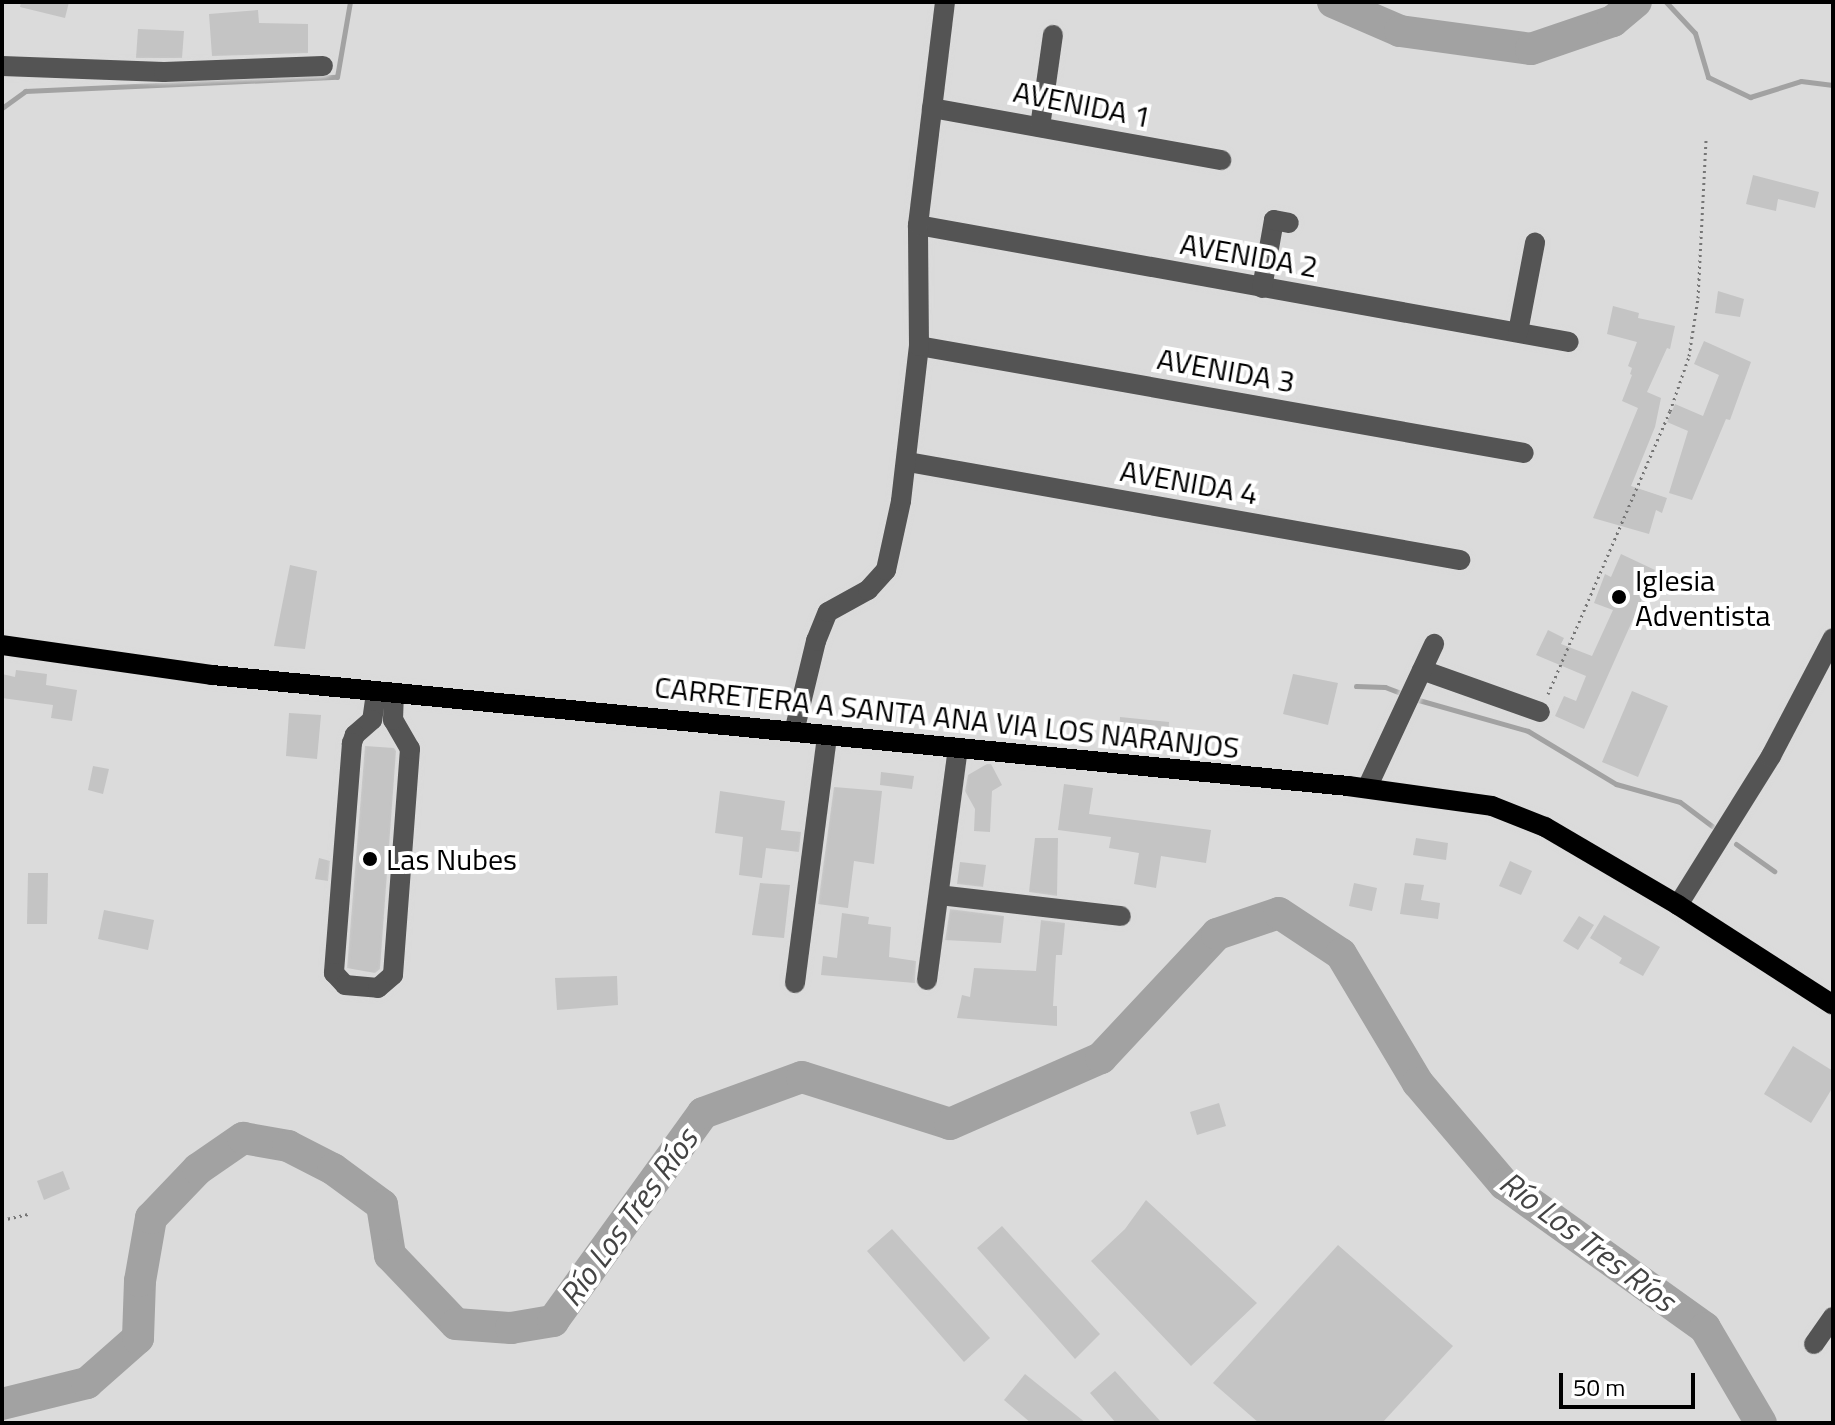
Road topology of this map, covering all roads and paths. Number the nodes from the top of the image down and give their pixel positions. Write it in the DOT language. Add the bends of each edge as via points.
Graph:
graph roads {
  1 [pos="945,2"];
  2 [pos="1056,49"];
  3 [pos="2,66"];
  4 [pos="323,66"];
  5 [pos="932,108"];
  6 [pos="1040,127"];
  7 [pos="1706,139"];
  8 [pos="1207,163"];
  9 [pos="1281,222"];
  10 [pos="918,225"];
  11 [pos="1535,243"];
  12 [pos="1262,288"];
  13 [pos="1518,332"];
  14 [pos="1569,342"];
  15 [pos="919,346"];
  16 [pos="1524,453"];
  17 [pos="908,462"];
  18 [pos="1460,560"];
  19 [pos="1434,644"];
  20 [pos="2,645"];
  21 [pos="1831,645"];
  22 [pos="1422,670"];
  23 [pos="385,693"];
  24 [pos="1540,712"];
  25 [pos="794,732"];
  26 [pos="827,736"];
  27 [pos="958,748"];
  28 [pos="1367,788"];
  29 [pos="939,895"];
  30 [pos="1678,905"];
  31 [pos="1121,916"];
  32 [pos="927,980"];
  33 [pos="795,983"];
  34 [pos="1833,1005"];
  35 [pos="29,1214"];
  36 [pos="2,1220"];
  37 [pos="1833,1317"];
  38 [pos="1814,1344"];
  1 -- 5 [label="street"];
  2 -- 6 [label="street"];
  3 -- 4 [label="street" via="164,72"];
  5 -- 6 [label="street, AVENIDA 1"];
  5 -- 10 [label="street"];
  6 -- 8 [label="street, AVENIDA 1"];
  7 -- 24 [label="path" via="1698,298 1689,356"];
  9 -- 12 [label="street"];
  10 -- 12 [label="street, AVENIDA 2"];
  10 -- 15 [label="street"];
  11 -- 13 [label="street"];
  12 -- 13 [label="street, AVENIDA 2"];
  13 -- 14 [label="street, AVENIDA 2"];
  15 -- 16 [label="street, AVENIDA 3"];
  15 -- 17 [label="street"];
  17 -- 18 [label="street, AVENIDA 4"];
  17 -- 25 [label="street" via="886,570 868,590 828,612"];
  19 -- 22 [label="street"];
  20 -- 23 [label="main road, CARRETERA A SANTA ANA VIA LOS NARANJOS"];
  21 -- 30 [label="street" via="1771,756"];
  22 -- 24 [label="street"];
  22 -- 28 [label="street"];
  23 -- 23 [label="street" via="372,720 352,743 334,973 345,985 378,988 393,975 410,749"];
  23 -- 25 [label="main road, CARRETERA A SANTA ANA VIA LOS NARANJOS"];
  25 -- 26 [label="main road, CARRETERA A SANTA ANA VIA LOS NARANJOS"];
  26 -- 27 [label="main road, CARRETERA A SANTA ANA VIA LOS NARANJOS"];
  26 -- 33 [label="street"];
  27 -- 28 [label="main road, CARRETERA A SANTA ANA VIA LOS NARANJOS"];
  27 -- 29 [label="street"];
  28 -- 30 [label="main road, CARRETERA A SANTA ANA VIA LOS NARANJOS" via="1455,799 1519,815"];
  29 -- 31 [label="street"];
  29 -- 32 [label="street"];
  30 -- 34 [label="main road, CARRETERA A SANTA ANA VIA LOS NARANJOS"];
  35 -- 36 [label="path"];
  37 -- 38 [label="street"];
}
